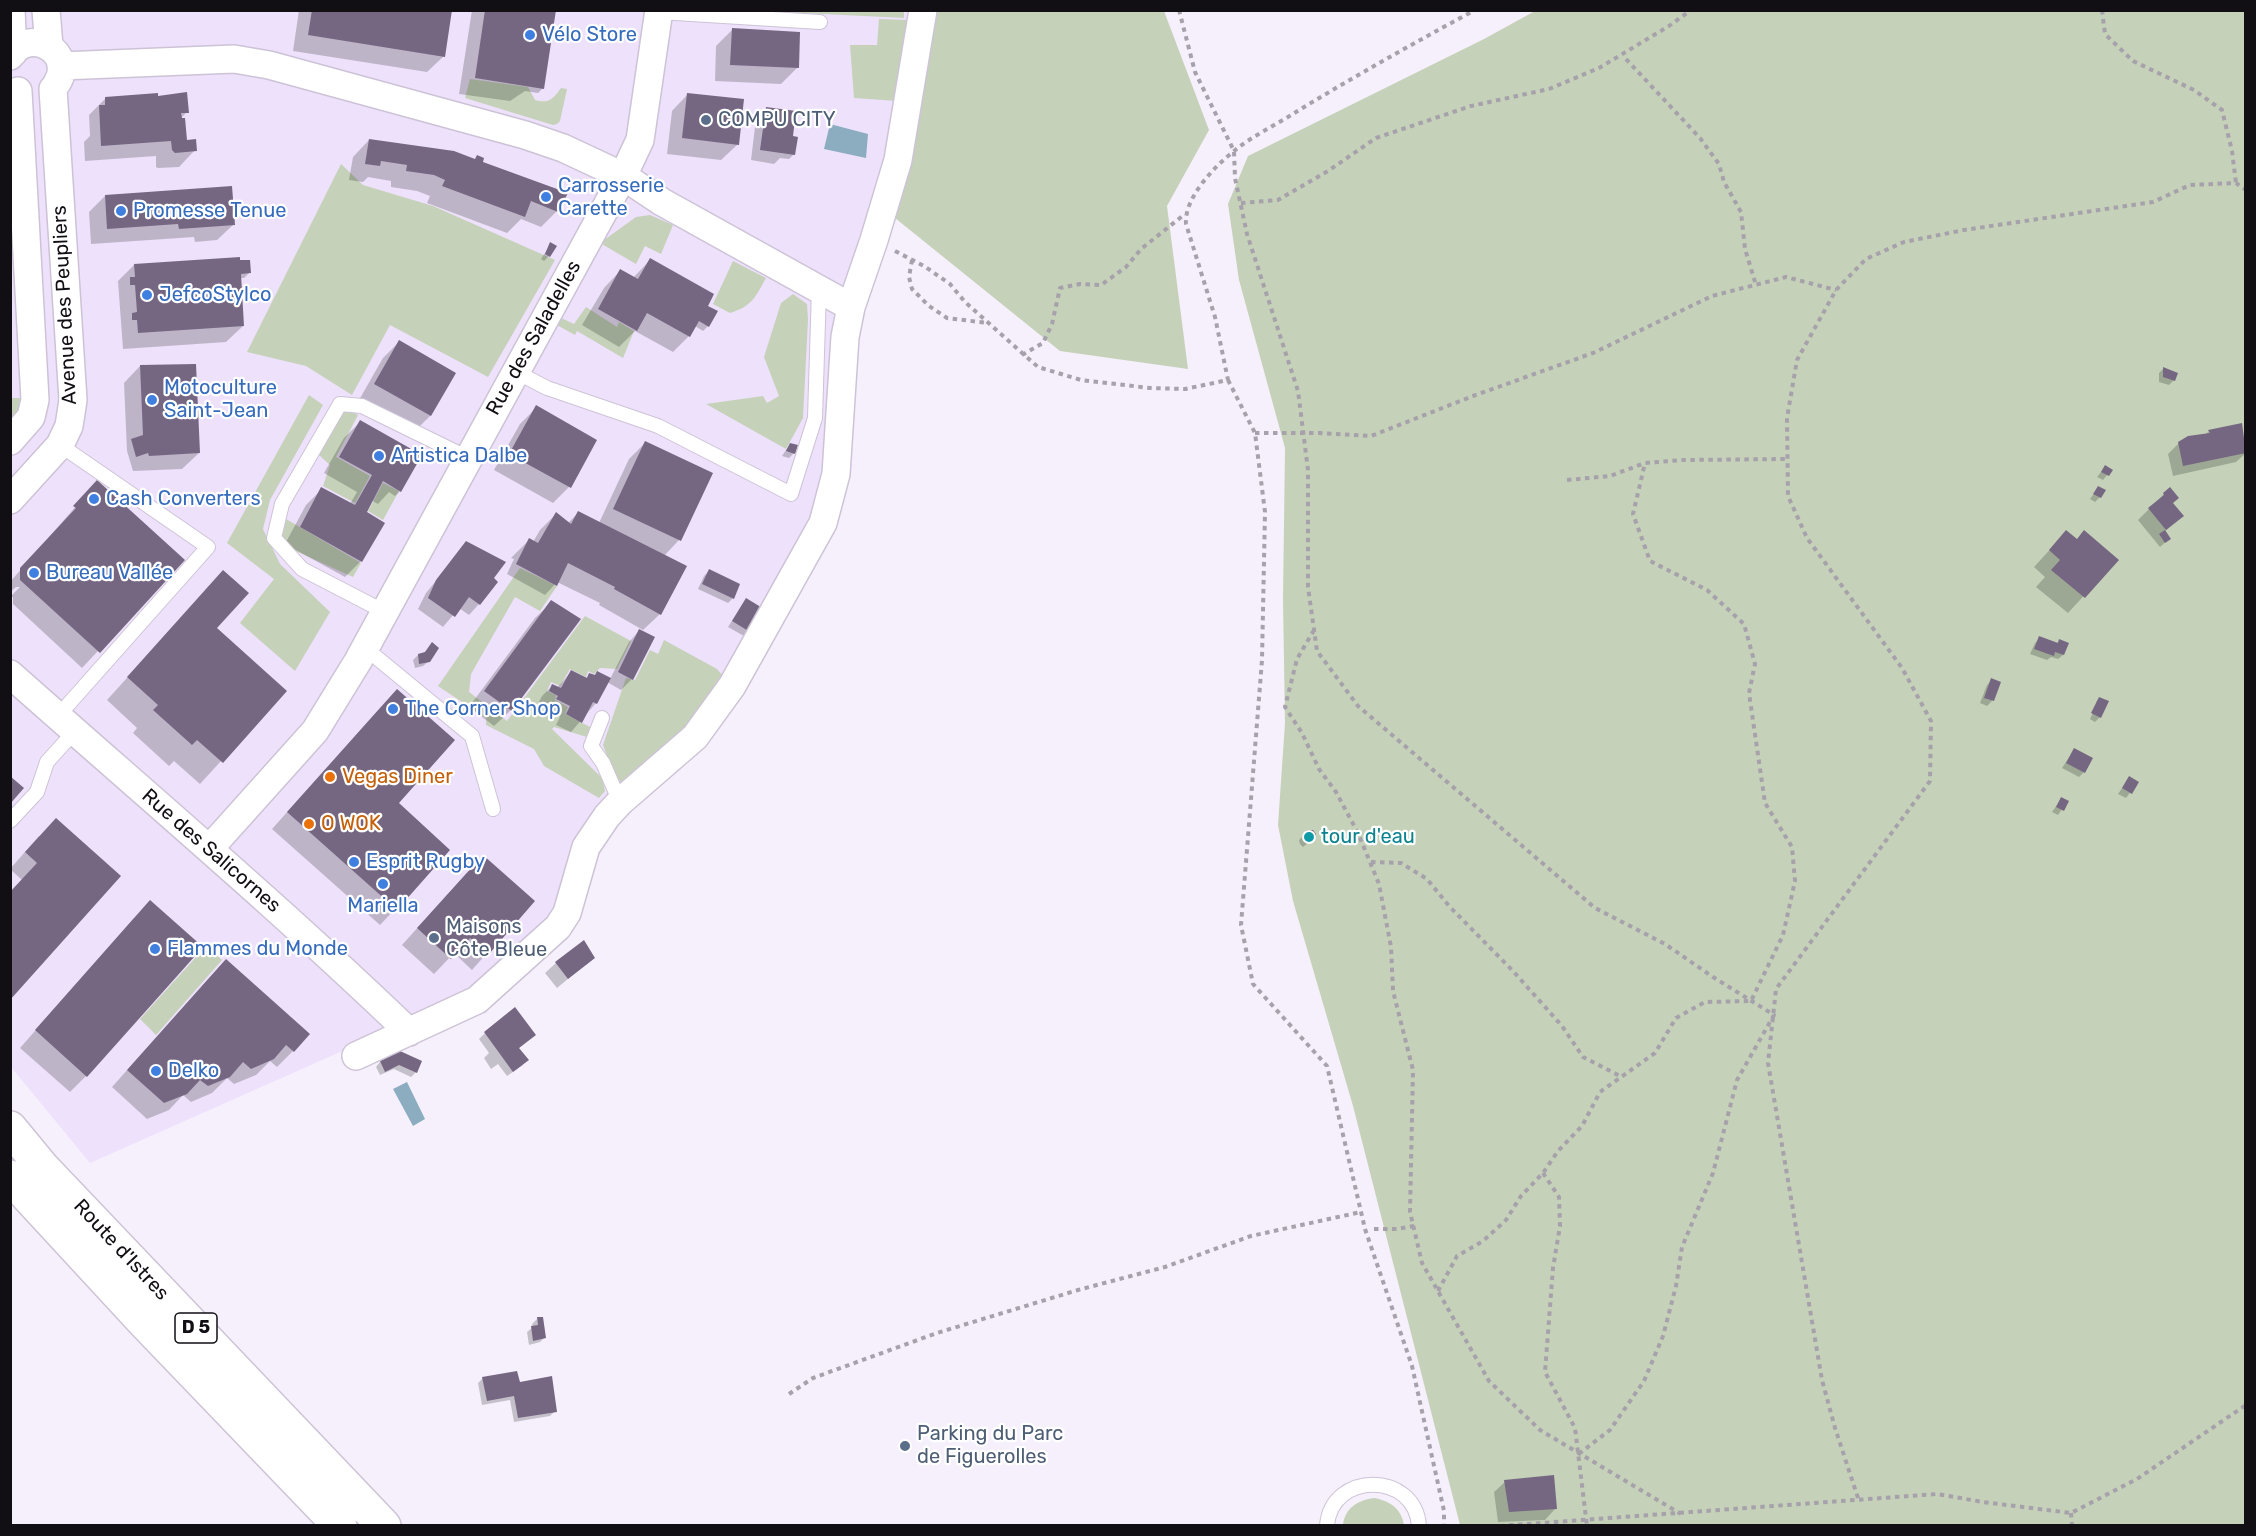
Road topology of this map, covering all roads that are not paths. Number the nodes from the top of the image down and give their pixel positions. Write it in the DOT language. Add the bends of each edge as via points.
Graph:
graph roads {
  1 [pos="11,10"];
  2 [pos="46,10"];
  3 [pos="922,10"];
  4 [pos="659,11"];
  5 [pos="820,22"];
  6 [pos="12,55"];
  7 [pos="54,67"];
  8 [pos="14,86"];
  9 [pos="623,176"];
  10 [pos="19,245"];
  11 [pos="819,289"];
  12 [pos="851,308"];
  13 [pos="516,372"];
  14 [pos="10,441"];
  15 [pos="60,445"];
  16 [pos="468,458"];
  17 [pos="10,500"];
  18 [pos="385,612"];
  19 [pos="365,648"];
  20 [pos="10,674"];
  21 [pos="602,718"];
  22 [pos="66,724"];
  23 [pos="620,802"];
  24 [pos="493,808"];
  25 [pos="10,821"];
  26 [pos="210,848"];
  27 [pos="409,1032"];
  28 [pos="356,1056"];
  29 [pos="10,1128"];
  30 [pos="14,1187"];
  31 [pos="340,1526"];
  32 [pos="384,1526"];
  33 [pos="1327,1526"];
  34 [pos="1419,1526"];
  1 -- 6 [label="street"];
  2 -- 7 [label="street, Avenue des Peupliers"];
  3 -- 12 [label="street" via="898,160"];
  4 -- 5 [label="lane"];
  4 -- 9 [label="street, Rue des Saladelles" via="640,140"];
  6 -- 7 [label="street" via="23,44 36,42"];
  7 -- 8 [label="street, Avenue des Peupliers" via="42,95 29,96"];
  7 -- 9 [label="street" via="234,58 525,135"];
  7 -- 15 [label="street, Avenue des Peupliers" via="73,400 69,426"];
  8 -- 10 [label="street, Avenue des Peupliers"];
  9 -- 11 [label="street" via="662,202"];
  9 -- 13 [label="street, Rue des Saladelles"];
  10 -- 14 [label="street, Avenue des Peupliers" via="35,400 31,417"];
  11 -- 12 [label="street"];
  11 -- 13 [label="lane" via="815,418 791,494 658,426 547,388"];
  12 -- 23 [label="street" via="845,337 836,474 823,523 732,686 694,737"];
  13 -- 16 [label="street, Rue des Saladelles"];
  15 -- 17 [label="street, Avenue des Peupliers"];
  15 -- 22 [label="lane" via="208,547"];
  16 -- 18 [label="street, Rue des Saladelles"];
  16 -- 18 [label="lane" via="363,406 340,404 282,504 274,538 302,569"];
  18 -- 19 [label="street, Rue des Saladelles"];
  19 -- 24 [label="lane" via="472,736"];
  19 -- 26 [label="street, Rue des Saladelles" via="315,731"];
  20 -- 22 [label="street, Rue des Salicornes"];
  21 -- 23 [label="lane" via="591,746"];
  22 -- 25 [label="lane" via="37,792"];
  22 -- 26 [label="street, Rue des Salicornes"];
  23 -- 27 [label="street" via="586,847 567,913 558,927 477,1000"];
  26 -- 27 [label="street, Rue des Salicornes"];
  27 -- 28 [label="street"];
  29 -- 32 [label="main road, Route d'Istres / D 5"];
  30 -- 31 [label="main road, Route d'Istres / D 5"];
  33 -- 34 [label="lane" via="1334,1504 1344,1493 1373,1483 1402,1493 1412,1504"];
}
